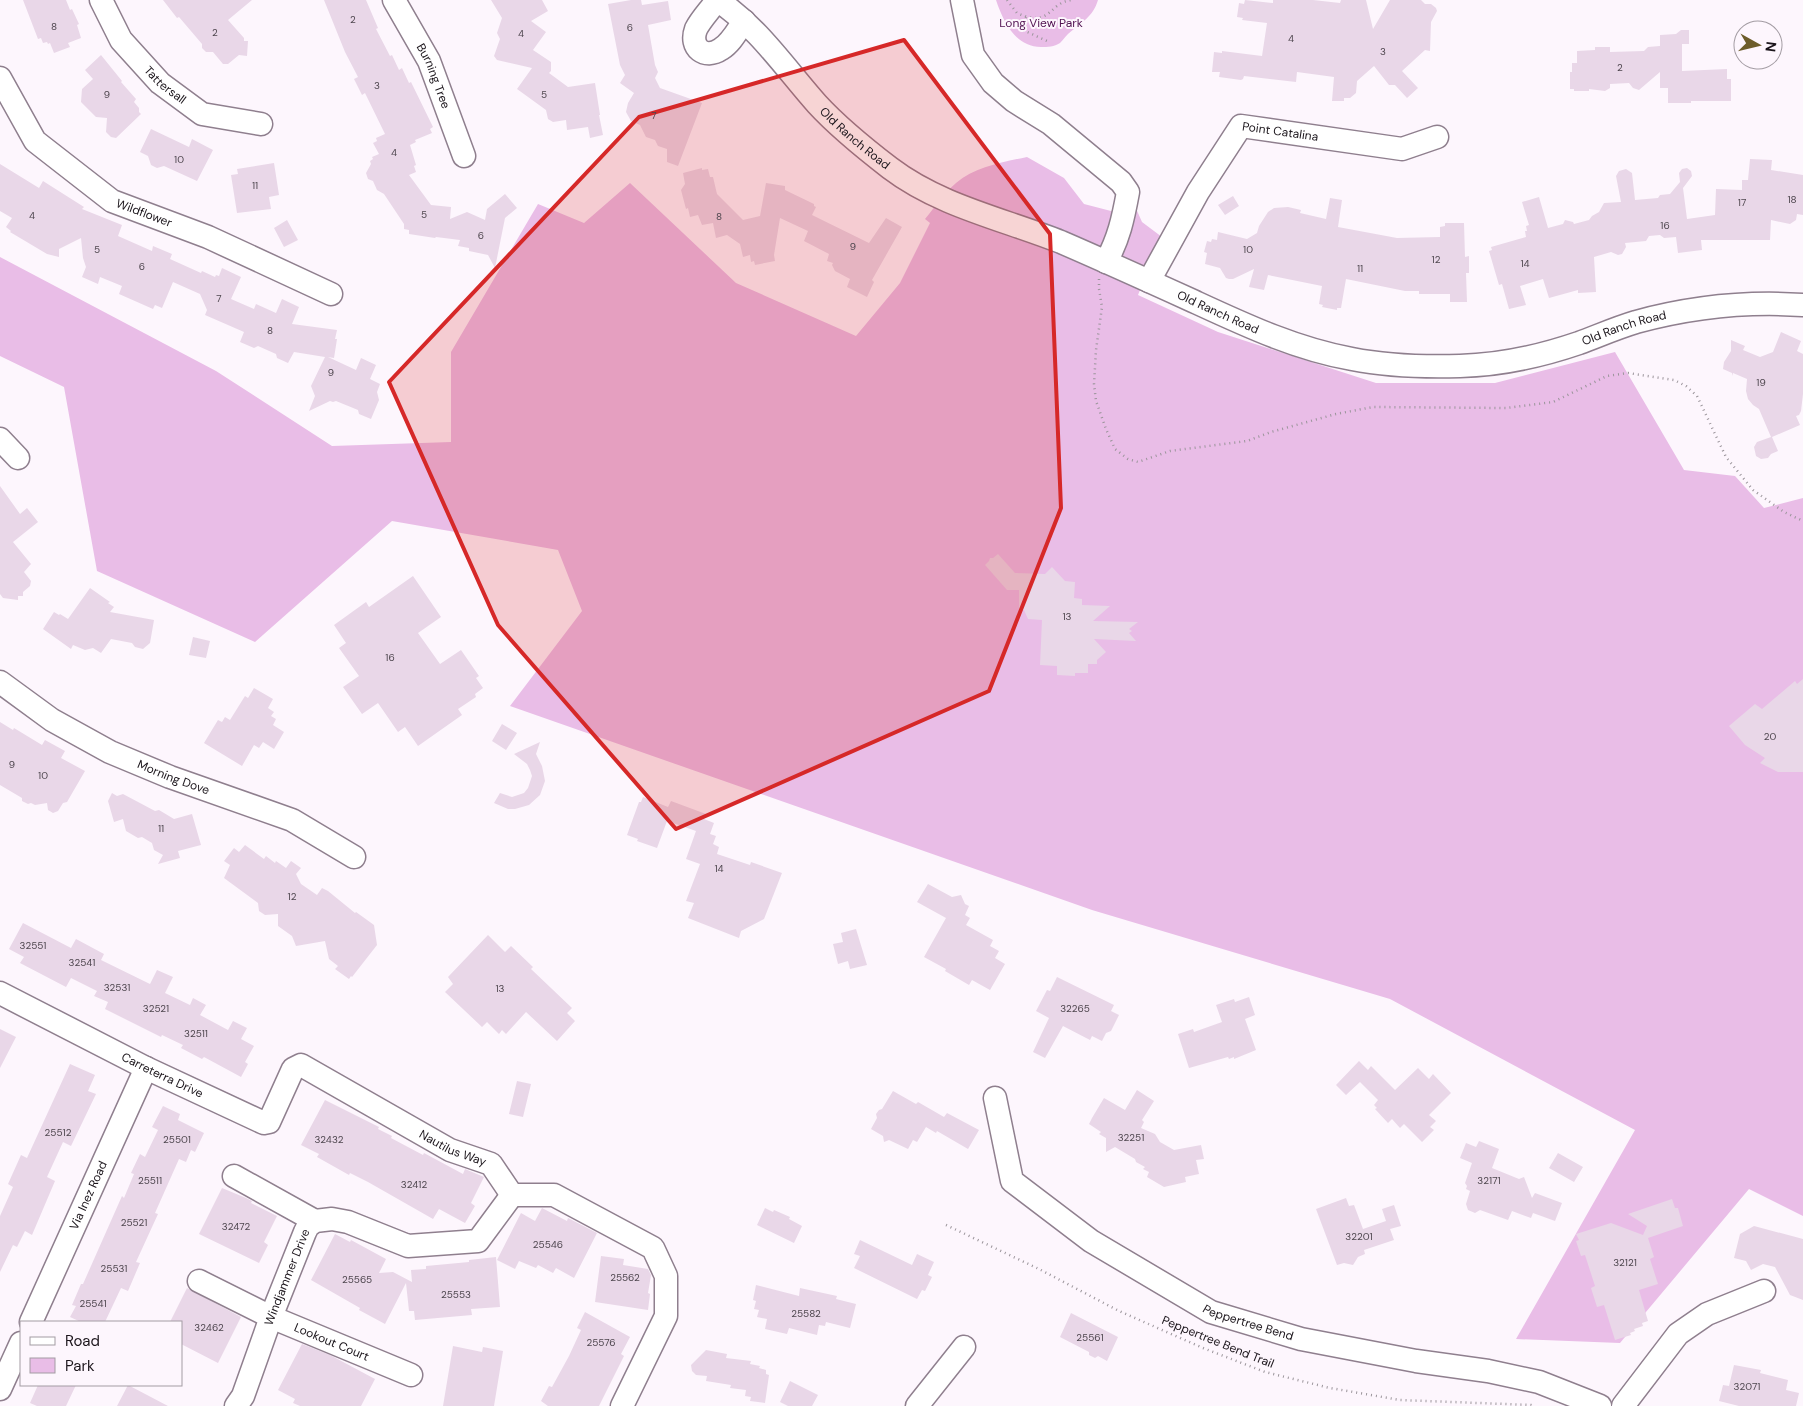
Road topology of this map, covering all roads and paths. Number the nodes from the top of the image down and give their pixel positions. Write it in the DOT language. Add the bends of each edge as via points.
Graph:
graph roads {
  1 [pos="101,0"];
  2 [pos="394,0"];
  3 [pos="717,0"];
  4 [pos="962,0"];
  5 [pos="1008,0"];
  6 [pos="1072,0"];
  7 [pos="1026,16"];
  8 [pos="744,22"];
  9 [pos="1046,43"];
  10 [pos="0,78"];
  11 [pos="261,124"];
  12 [pos="1438,137"];
  13 [pos="464,156"];
  14 [pos="1106,262"];
  15 [pos="1149,281"];
  16 [pos="330,294"];
  17 [pos="1803,305"];
  18 [pos="0,439"];
  19 [pos="18,458"];
  20 [pos="1803,521"];
  21 [pos="0,682"];
  22 [pos="354,857"];
  23 [pos="0,993"];
  24 [pos="300,1065"];
  25 [pos="146,1068"];
  26 [pos="995,1098"];
  27 [pos="234,1176"];
  28 [pos="512,1195"];
  29 [pos="315,1221"];
  30 [pos="946,1226"];
  31 [pos="199,1280"];
  32 [pos="1764,1291"];
  33 [pos="271,1317"];
  34 [pos="30,1321"];
  35 [pos="20,1345"];
  36 [pos="964,1347"];
  37 [pos="410,1375"];
  38 [pos="0,1389"];
  39 [pos="236,1406"];
  40 [pos="622,1406"];
  41 [pos="917,1406"];
  42 [pos="1534,1406"];
  43 [pos="1600,1406"];
  44 [pos="1623,1406"];
  1 -- 11 [label="street, Tattersall" via="121,40 160,84 202,114"];
  2 -- 13 [label="street, Burning Tree" via="429,61"];
  3 -- 8 [label="street, Old Ranch Road"];
  3 -- 8 [label="street" via="695,32 697,50 707,54 719,51"];
  4 -- 14 [label="street" via="973,54 993,83 1014,101 1051,124 1121,182 1128,192 1117,241"];
  5 -- 7 [label="path" via="1017,13"];
  6 -- 7 [label="path" via="1061,3 1047,16"];
  7 -- 9 [label="path" via="1021,25 1023,30"];
  8 -- 14 [label="street, Old Ranch Road" via="858,144 894,171 929,194 1056,240"];
  10 -- 16 [label="street, Wildflower" via="35,141 112,201 208,237"];
  12 -- 15 [label="street, Point Catalina" via="1402,149 1241,126 1198,192"];
  14 -- 15 [label="street, Old Ranch Road"];
  14 -- 20 [label="path" via="1099,278 1102,307 1094,384 1096,401 1115,449 1128,459 1138,462 1170,451 1247,441 1336,414 1373,407 1506,408 1553,402 1608,376 1628,373 1674,380 1686,386 1697,396 1726,457 1753,490"];
  15 -- 17 [label="street, Old Ranch Road" via="1248,327 1296,345 1352,359 1408,366 1464,366 1521,359 1632,323 1717,305"];
  18 -- 19 [label="street"];
  21 -- 22 [label="street, Morning Dove" via="52,720 110,752 292,820"];
  23 -- 25 [label="street, Carreterra Drive"];
  24 -- 25 [label="street, Carreterra Drive" via="294,1069 268,1122 264,1123"];
  24 -- 28 [label="street, Nautilus Way" via="450,1150 491,1164"];
  25 -- 34 [label="street, Via Inez Road"];
  26 -- 43 [label="street, Peppertree Bend" via="1012,1181 1090,1241 1211,1312 1301,1339 1539,1382"];
  27 -- 29 [label="street"];
  28 -- 29 [label="street, Windjammer Drive" via="478,1241 408,1246 348,1222 332,1219"];
  28 -- 40 [label="street" via="554,1195 653,1248 666,1276 666,1316"];
  29 -- 33 [label="street, Windjammer Drive" via="304,1232"];
  30 -- 42 [label="path, Peppertree Bend Trail" via="1119,1311 1265,1372 1400,1400"];
  31 -- 33 [label="street, Lookout Court"];
  32 -- 44 [label="street" via="1707,1314 1678,1334"];
  33 -- 37 [label="street, Lookout Court"];
  33 -- 39 [label="street, Windjammer Drive" via="243,1396"];
  35 -- 38 [label="street"];
  36 -- 41 [label="street"];
}
